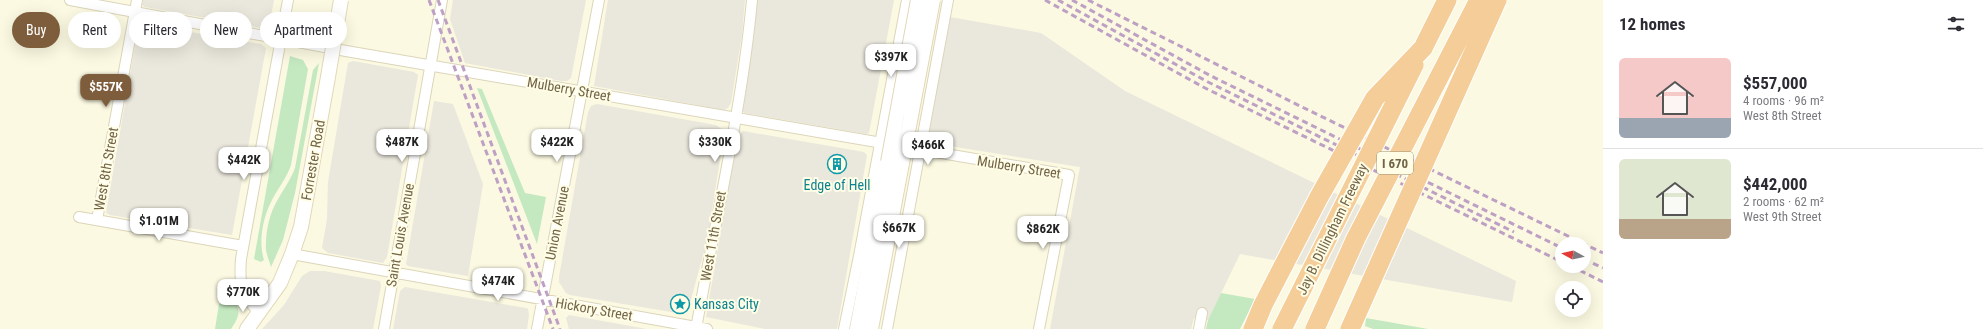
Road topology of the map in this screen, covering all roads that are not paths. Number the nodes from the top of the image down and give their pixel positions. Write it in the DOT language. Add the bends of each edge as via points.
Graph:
graph roads {
  1 [pos="70,0"];
  2 [pos="137,0"];
  3 [pos="288,0"];
  4 [pos="341,0"];
  5 [pos="442,0"];
  6 [pos="599,0"];
  7 [pos="752,0"];
  8 [pos="907,0"];
  9 [pos="918,0"];
  10 [pos="925,0"];
  11 [pos="933,0"];
  12 [pos="948,0"];
  13 [pos="1447,0"];
  14 [pos="1479,0"];
  15 [pos="1497,0"];
  16 [pos="135,12"];
  17 [pos="286,12"];
  18 [pos="192,22"];
  19 [pos="260,34"];
  20 [pos="129,45"];
  21 [pos="279,48"];
  22 [pos="327,48"];
  23 [pos="1423,48"];
  24 [pos="430,65"];
  25 [pos="582,91"];
  26 [pos="735,119"];
  27 [pos="880,144"];
  28 [pos="920,150"];
  29 [pos="79,217"];
  30 [pos="97,220"];
  31 [pos="243,246"];
  32 [pos="292,254"];
  33 [pos="394,272"];
  34 [pos="542,300"];
  35 [pos="259,312"];
  36 [pos="1202,313"];
  37 [pos="700,328"];
  38 [pos="246,329"];
  39 [pos="384,329"];
  40 [pos="537,329"];
  41 [pos="844,329"];
  42 [pos="857,329"];
  43 [pos="864,329"];
  44 [pos="871,329"];
  45 [pos="887,329"];
  46 [pos="1039,329"];
  47 [pos="1199,329"];
  48 [pos="1253,329"];
  49 [pos="1282,329"];
  50 [pos="1315,329"];
  51 [pos="1350,329"];
  1 -- 16 [label="street, Mulberry Street"];
  2 -- 16 [label="street, West 8th Street"];
  3 -- 17 [label="street"];
  4 -- 32 [label="main road, Forrester Road, bridge" via="301,227"];
  5 -- 24 [label="street, Saint Louis Avenue"];
  6 -- 25 [label="street, Union Avenue"];
  7 -- 26 [label="street, West 11th Street"];
  8 -- 27 [label="street"];
  9 -- 42 [label="main road, bridge"];
  10 -- 43 [label="street, bridge"];
  11 -- 44 [label="main road, bridge"];
  12 -- 28 [label="street"];
  13 -- 23 [label="highway, Jay B. Dillingham Freeway / I 670"];
  14 -- 50 [label="highway, Jay B. Dillingham Freeway / I 670, bridge" via="1356,238"];
  15 -- 51 [label="highway, bridge"];
  18 -- 19 [label="street, Mulberry Street"];
  20 -- 30 [label="street, West 8th Street"];
  21 -- 31 [label="street"];
  22 -- 24 [label="street, Mulberry Street"];
  23 -- 48 [label="highway, bridge" via="1375,98 1319,197"];
  23 -- 49 [label="highway, Jay B. Dillingham Freeway / I 670, bridge"];
  24 -- 25 [label="street, Mulberry Street"];
  24 -- 33 [label="street, Saint Louis Avenue"];
  25 -- 26 [label="street, Mulberry Street"];
  25 -- 34 [label="street, Union Avenue"];
  26 -- 27 [label="street, Mulberry Street"];
  26 -- 37 [label="street, West 11th Street"];
  27 -- 28 [label="street, Mulberry Street"];
  27 -- 41 [label="street"];
  28 -- 45 [label="street"];
  28 -- 46 [label="street, Mulberry Street" via="1069,175"];
  29 -- 30 [label="street"];
  30 -- 31 [label="street"];
  31 -- 35 [label="street" via="241,281 246,299"];
  32 -- 33 [label="street, Hickory Street"];
  32 -- 35 [label="main road, Forrester Road" via="280,283"];
  33 -- 34 [label="street, Hickory Street"];
  33 -- 39 [label="street, Saint Louis Avenue"];
  34 -- 37 [label="street, Hickory Street"];
  34 -- 40 [label="street, Union Avenue"];
  35 -- 38 [label="main road, Forrester Road"];
  36 -- 47 [label="street"];
}
